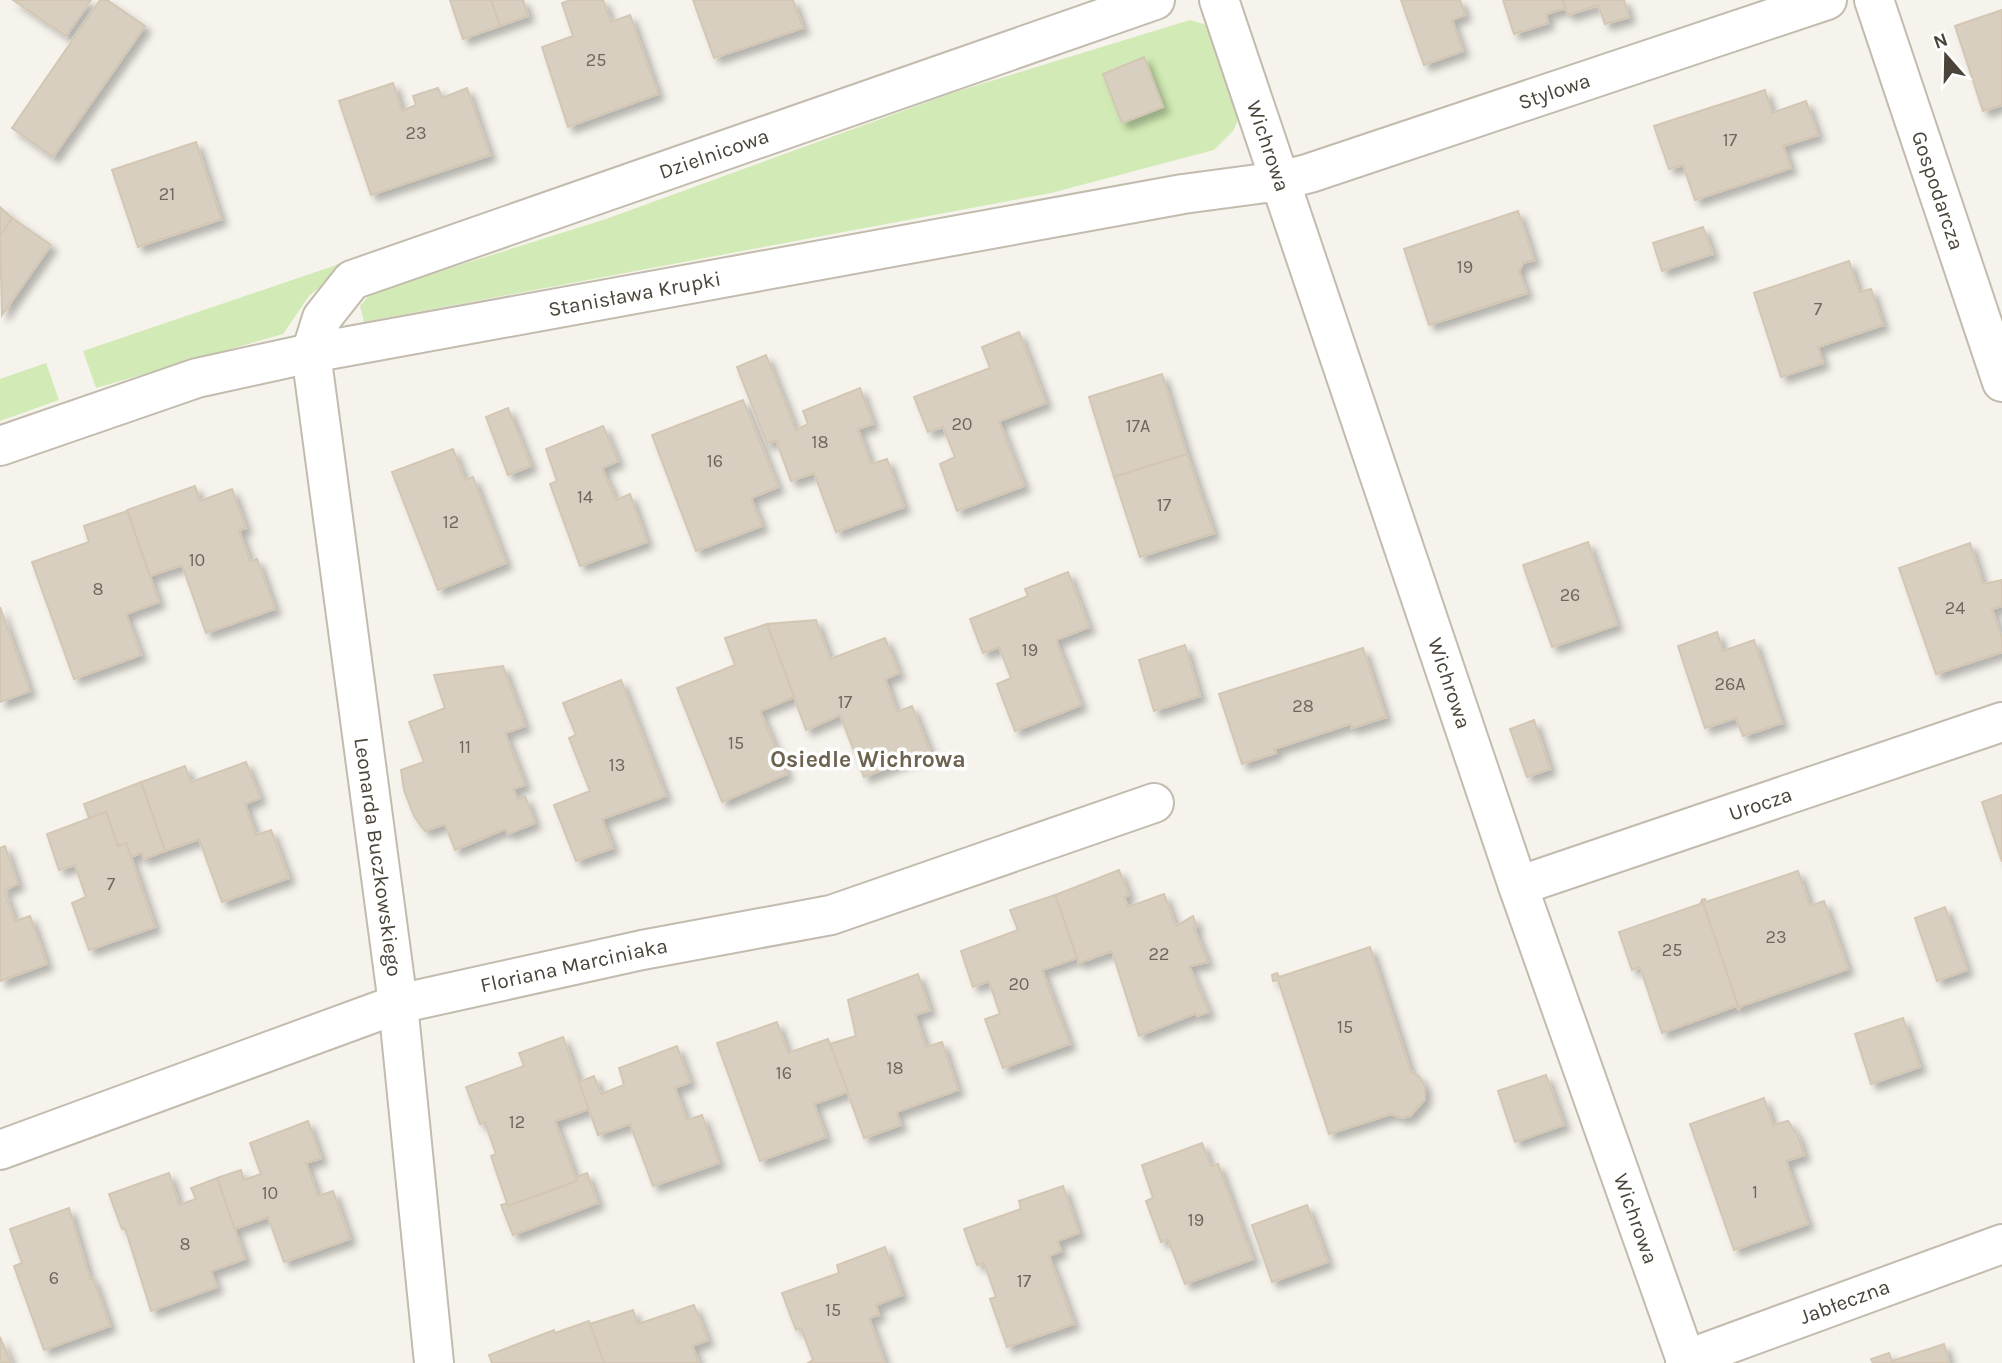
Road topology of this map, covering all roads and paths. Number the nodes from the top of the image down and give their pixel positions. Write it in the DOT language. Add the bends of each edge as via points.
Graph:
graph roads {
  1 [pos="1155,0"];
  2 [pos="1219,0"];
  3 [pos="1827,0"];
  4 [pos="1874,0"];
  5 [pos="1280,181"];
  6 [pos="311,353"];
  7 [pos="2002,382"];
  8 [pos="0,446"];
  9 [pos="2002,722"];
  10 [pos="1154,803"];
  11 [pos="1518,886"];
  12 [pos="398,1004"];
  13 [pos="0,1150"];
  14 [pos="2002,1244"];
  15 [pos="1686,1362"];
  16 [pos="434,1363"];
  1 -- 6 [label="street, Dzielnicowa" via="352,279 322,318"];
  2 -- 5 [label="street, Wichrowa"];
  3 -- 5 [label="street, Stylowa"];
  4 -- 7 [label="street, Gospodarcza"];
  5 -- 6 [label="street, Stanisława Krupki" via="1183,194"];
  5 -- 11 [label="street, Wichrowa"];
  6 -- 8 [label="street, Stanisława Krupki" via="197,379"];
  6 -- 12 [label="street, Leonarda Buczkowskiego"];
  9 -- 11 [label="street, Urocza"];
  10 -- 12 [label="street, Floriana Marciniaka" via="831,915 642,950"];
  11 -- 15 [label="street, Wichrowa"];
  12 -- 13 [label="street, Floriana Marciniaka"];
  12 -- 16 [label="street, Leonarda Buczkowskiego"];
  14 -- 15 [label="street, Jabłeczna"];
}
